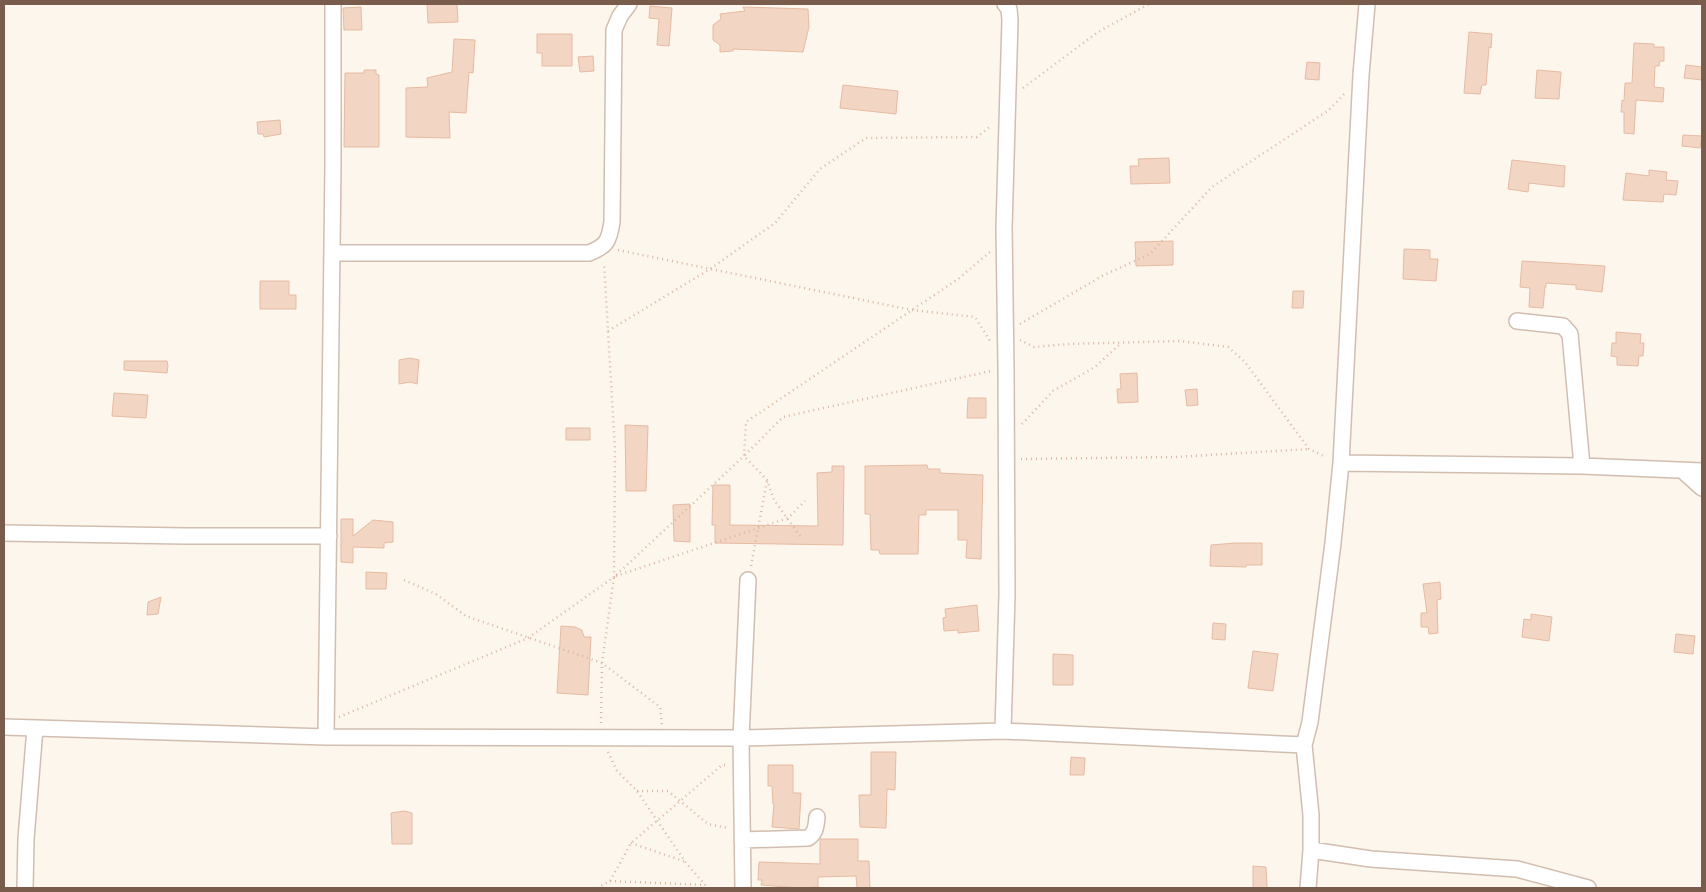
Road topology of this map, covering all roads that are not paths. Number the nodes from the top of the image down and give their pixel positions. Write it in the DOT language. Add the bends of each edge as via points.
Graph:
graph roads {
  1 [pos="333,4"];
  2 [pos="629,4"];
  3 [pos="1006,4"];
  4 [pos="1367,4"];
  5 [pos="332,253"];
  6 [pos="1517,322"];
  7 [pos="1341,463"];
  8 [pos="1582,466"];
  9 [pos="1683,471"];
  10 [pos="1702,471"];
  11 [pos="1702,488"];
  12 [pos="4,533"];
  13 [pos="329,536"];
  14 [pos="748,580"];
  15 [pos="4,727"];
  16 [pos="35,728"];
  17 [pos="326,730"];
  18 [pos="1003,731"];
  19 [pos="741,738"];
  20 [pos="1304,745"];
  21 [pos="817,817"];
  22 [pos="742,836"];
  23 [pos="1311,850"];
  24 [pos="25,888"];
  25 [pos="743,888"];
  26 [pos="1308,888"];
  27 [pos="1588,888"];
  1 -- 5 [label="street"];
  2 -- 5 [label="street" via="614,30 612,222 610,236 603,247 589,253"];
  3 -- 18 [label="street" via="1010,20 1004,240 1007,595"];
  4 -- 7 [label="street"];
  5 -- 13 [label="street"];
  6 -- 8 [label="street" via="1563,326 1570,334"];
  7 -- 8 [label="street"];
  7 -- 20 [label="street" via="1327,593"];
  8 -- 9 [label="street"];
  9 -- 10 [label="street"];
  9 -- 11 [label="street"];
  12 -- 13 [label="street"];
  13 -- 17 [label="street"];
  14 -- 19 [label="street"];
  15 -- 16 [label="street"];
  16 -- 17 [label="street"];
  16 -- 24 [label="street"];
  17 -- 19 [label="street" via="601,738"];
  18 -- 19 [label="street"];
  18 -- 20 [label="street"];
  19 -- 22 [label="street"];
  20 -- 23 [label="street"];
  21 -- 22 [label="street" via="813,835 808,838"];
  22 -- 25 [label="street"];
  23 -- 26 [label="street"];
  23 -- 27 [label="street" via="1372,859 1517,869"];
}
